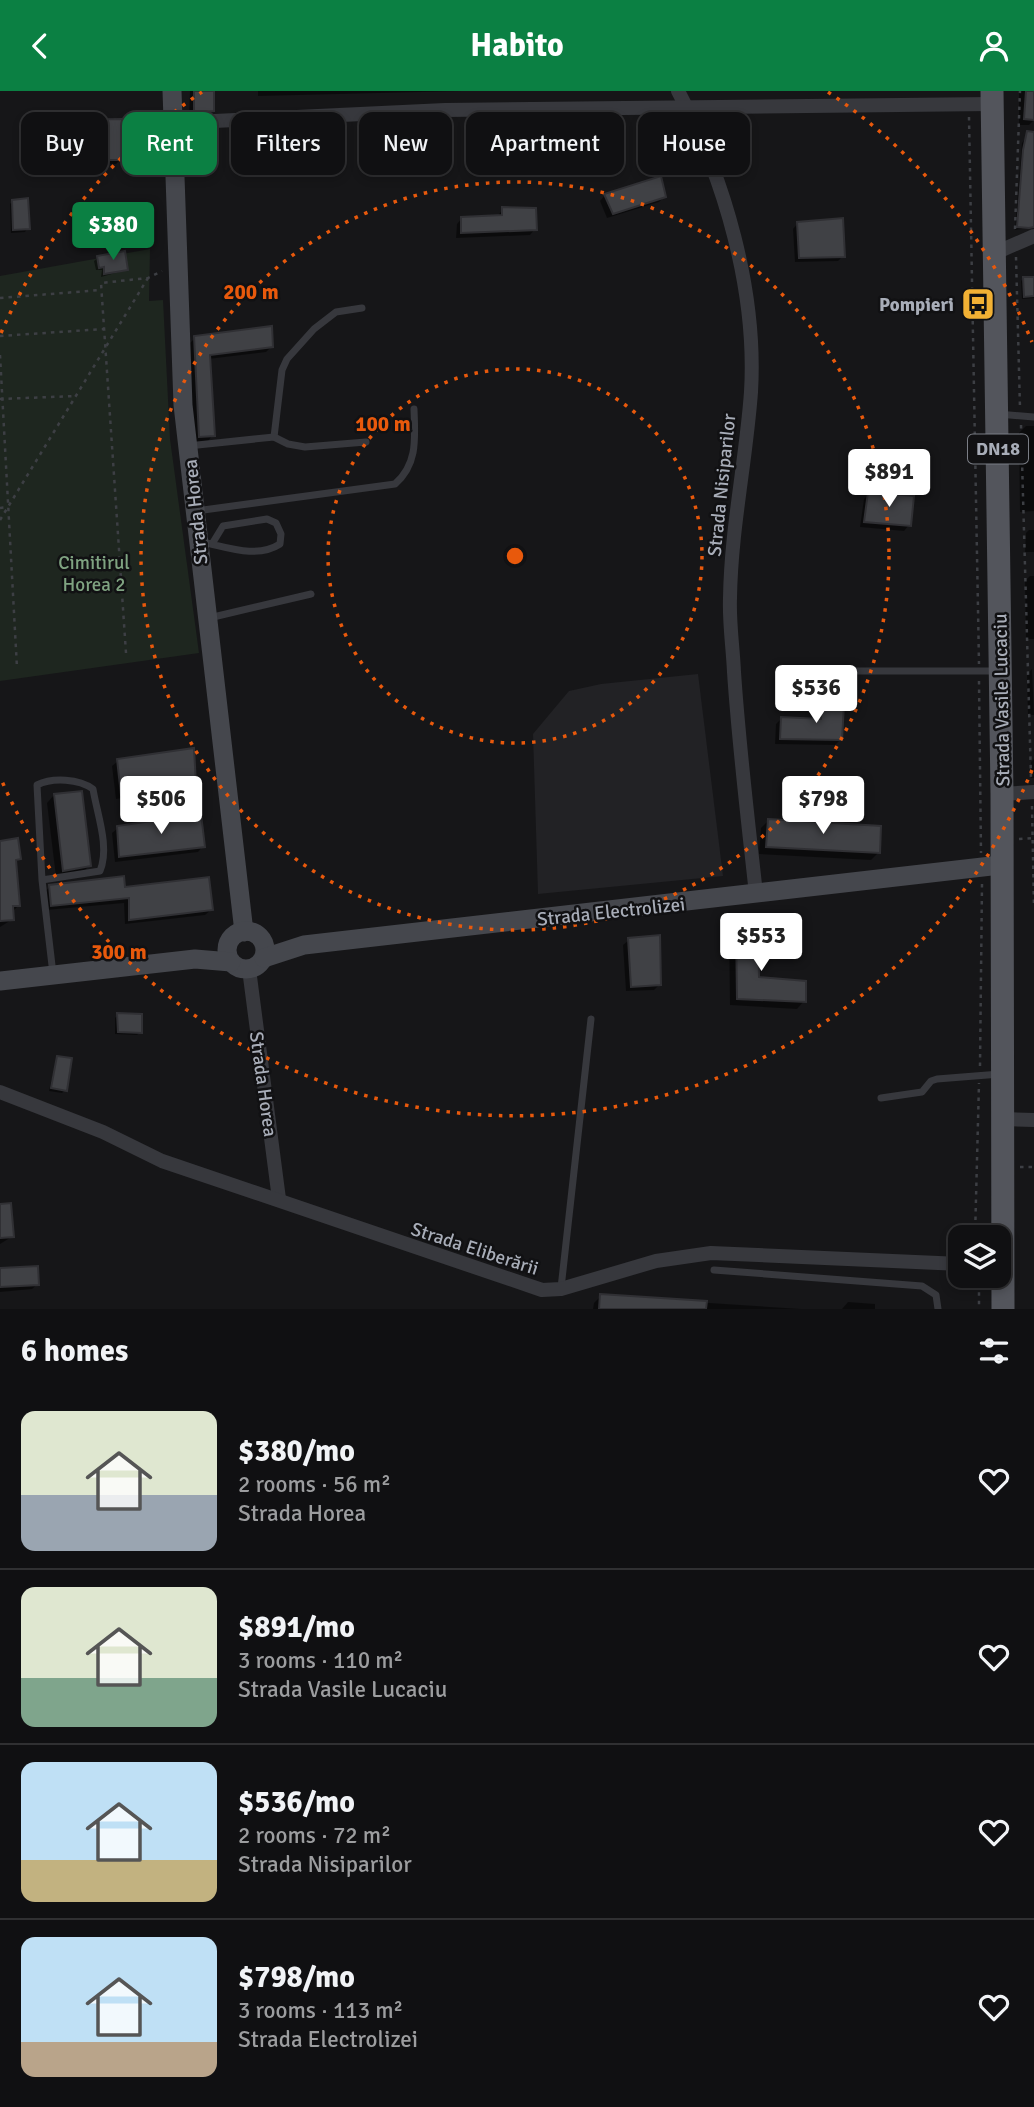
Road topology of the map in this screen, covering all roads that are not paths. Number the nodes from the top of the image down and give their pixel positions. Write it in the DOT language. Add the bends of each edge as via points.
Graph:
graph roads {
  1 [pos="172,91"];
  2 [pos="678,91"];
  3 [pos="992,97"];
  4 [pos="686,107"];
  5 [pos="173,112"];
  6 [pos="217,121"];
  7 [pos="175,175"];
  8 [pos="1034,236"];
  9 [pos="1005,250"];
  10 [pos="362,308"];
  11 [pos="414,409"];
  12 [pos="1009,415"];
  13 [pos="1034,417"];
  14 [pos="274,436"];
  15 [pos="366,442"];
  16 [pos="188,446"];
  17 [pos="195,511"];
  18 [pos="205,543"];
  19 [pos="310,594"];
  20 [pos="206,619"];
  21 [pos="990,671"];
  22 [pos="812,696"];
  23 [pos="1033,792"];
  24 [pos="1002,794"];
  25 [pos="991,860"];
  26 [pos="42,880"];
  27 [pos="756,894"];
  28 [pos="246,951"];
  29 [pos="54,975"];
  30 [pos="0,981"];
  31 [pos="591,1019"];
  32 [pos="1003,1074"];
  33 [pos="0,1092"];
  34 [pos="881,1098"];
  35 [pos="1003,1119"];
  36 [pos="1034,1120"];
  37 [pos="279,1199"];
  38 [pos="1002,1225"];
  39 [pos="948,1262"];
  40 [pos="714,1271"];
  41 [pos="1003,1288"];
  42 [pos="561,1289"];
  43 [pos="938,1309"];
  44 [pos="1003,1309"];
  1 -- 5 [label="street, Strada Horea"];
  2 -- 4 [label="street, Strada Nisiparilor"];
  3 -- 4 [label="street" via="968,104"];
  3 -- 9 [label="main road, Strada Vasile Lucaciu / DN18"];
  4 -- 6 [label="street" via="445,110"];
  4 -- 27 [label="street, Strada Nisiparilor" via="726,211 748,318 751,392 736,500 730,602 739,743"];
  7 -- 16 [label="street, Strada Horea"];
  8 -- 9 [label="street"];
  9 -- 12 [label="main road, Strada Vasile Lucaciu / DN18"];
  10 -- 14 [label="lane" via="336,312 287,359"];
  11 -- 17 [label="lane" via="412,462 395,484"];
  12 -- 13 [label="lane"];
  12 -- 21 [label="main road, Strada Vasile Lucaciu / DN18"];
  14 -- 15 [label="lane" via="288,445 305,447"];
  14 -- 16 [label="lane"];
  16 -- 17 [label="street, Strada Horea"];
  17 -- 18 [label="street, Strada Horea"];
  18 -- 18 [label="lane" via="262,551 280,544 281,534 276,523 267,519 223,526"];
  18 -- 20 [label="street, Strada Horea"];
  19 -- 20 [label="lane"];
  20 -- 28 [label="street, Strada Horea"];
  21 -- 22 [label="lane" via="813,671"];
  21 -- 24 [label="main road, Strada Vasile Lucaciu / DN18"];
  23 -- 24 [label="street"];
  24 -- 25 [label="main road, Strada Vasile Lucaciu / DN18"];
  25 -- 27 [label="street, Strada Electrolizei"];
  25 -- 32 [label="main road, Strada Vasile Lucaciu / DN18"];
  26 -- 26 [label="lane" via="102,867 104,852 93,789 83,782 37,785"];
  26 -- 29 [label="lane"];
  27 -- 28 [label="street, Strada Electrolizei"];
  28 -- 29 [label="street, Strada Electrolizei"];
  28 -- 37 [label="street, Strada Horea"];
  29 -- 30 [label="street, Strada Electrolizei"];
  31 -- 42 [label="lane"];
  32 -- 34 [label="lane" via="937,1079 922,1091"];
  32 -- 35 [label="main road, Strada Vasile Lucaciu / DN18"];
  33 -- 37 [label="street, Strada Eliberării" via="103,1132 162,1161"];
  35 -- 36 [label="street"];
  35 -- 38 [label="main road, Strada Vasile Lucaciu / DN18"];
  37 -- 42 [label="street, Strada Eliberării" via="515,1282 542,1290"];
  39 -- 42 [label="street, Strada Eliberării" via="711,1252 656,1261"];
  40 -- 43 [label="lane" via="922,1286 936,1295"];
  41 -- 44 [label="main road, Strada Vasile Lucaciu / DN18"];
}
